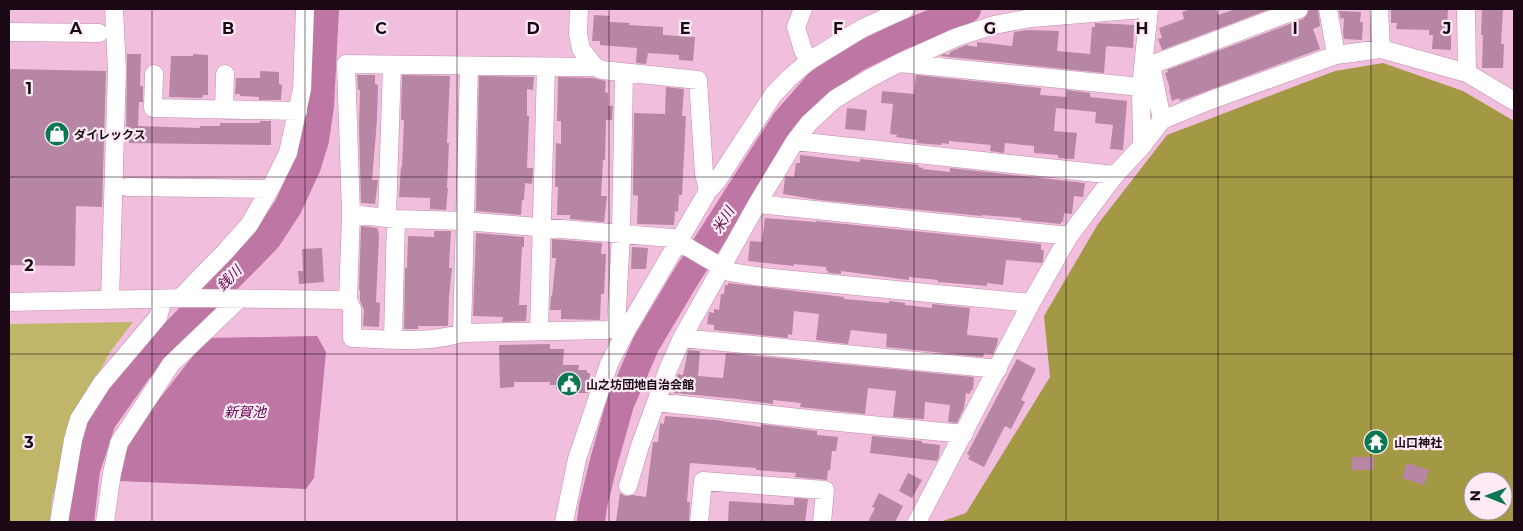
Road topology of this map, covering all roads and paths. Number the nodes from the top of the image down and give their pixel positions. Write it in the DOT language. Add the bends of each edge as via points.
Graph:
graph roads {
  1 [pos="114,9"];
  2 [pos="306,9"];
  3 [pos="579,9"];
  4 [pos="803,9"];
  5 [pos="905,9"];
  6 [pos="1143,9"];
  7 [pos="1149,9"];
  8 [pos="1299,9"];
  9 [pos="1328,9"];
  10 [pos="1379,9"];
  11 [pos="1466,9"];
  12 [pos="9,32"];
  13 [pos="99,33"];
  14 [pos="1381,48"];
  15 [pos="1336,55"];
  16 [pos="808,61"];
  17 [pos="899,62"];
  18 [pos="392,65"];
  19 [pos="469,66"];
  20 [pos="546,67"];
  21 [pos="595,67"];
  22 [pos="624,73"];
  23 [pos="1467,73"];
  24 [pos="154,74"];
  25 [pos="225,74"];
  26 [pos="1145,74"];
  27 [pos="1514,101"];
  28 [pos="224,110"];
  29 [pos="298,111"];
  30 [pos="1162,120"];
  31 [pos="795,142"];
  32 [pos="1142,146"];
  33 [pos="1115,176"];
  34 [pos="127,187"];
  35 [pos="270,189"];
  36 [pos="708,191"];
  37 [pos="757,204"];
  38 [pos="351,214"];
  39 [pos="392,218"];
  40 [pos="464,221"];
  41 [pos="542,227"];
  42 [pos="621,234"];
  43 [pos="1069,236"];
  44 [pos="681,243"];
  45 [pos="718,265"];
  46 [pos="110,299"];
  47 [pos="177,299"];
  48 [pos="232,299"];
  49 [pos="348,300"];
  50 [pos="9,302"];
  51 [pos="1031,303"];
  52 [pos="621,329"];
  53 [pos="539,331"];
  54 [pos="462,333"];
  55 [pos="682,338"];
  56 [pos="393,339"];
  57 [pos="998,369"];
  58 [pos="656,402"];
  59 [pos="964,434"];
  60 [pos="628,486"];
  61 [pos="59,522"];
  62 [pos="105,522"];
  63 [pos="564,522"];
  64 [pos="699,522"];
  65 [pos="822,522"];
  66 [pos="917,522"];
  1 -- 46 [label="street" via="117,70"];
  2 -- 29 [label="street"];
  3 -- 21 [label="street" via="581,48"];
  4 -- 16 [label="street" via="796,27"];
  5 -- 16 [label="street" via="863,28"];
  6 -- 17 [label="street" via="1031,18 994,25"];
  7 -- 26 [label="street"];
  8 -- 26 [label="street"];
  9 -- 15 [label="street"];
  10 -- 14 [label="street"];
  11 -- 23 [label="street"];
  12 -- 13 [label="street"];
  14 -- 15 [label="street"];
  14 -- 23 [label="street"];
  15 -- 30 [label="street"];
  16 -- 36 [label="street" via="773,95"];
  17 -- 26 [label="street"];
  17 -- 31 [label="street" via="835,99 809,123"];
  18 -- 19 [label="street"];
  18 -- 38 [label="street" via="346,64"];
  18 -- 39 [label="street"];
  19 -- 20 [label="street"];
  19 -- 40 [label="street"];
  20 -- 21 [label="street"];
  20 -- 41 [label="street"];
  21 -- 22 [label="street"];
  22 -- 36 [label="street" via="698,80"];
  22 -- 42 [label="street"];
  23 -- 27 [label="street"];
  24 -- 28 [label="street" via="153,108"];
  25 -- 28 [label="street"];
  26 -- 30 [label="street"];
  26 -- 32 [label="street"];
  28 -- 29 [label="street"];
  29 -- 35 [label="street" via="288,153"];
  30 -- 32 [label="street"];
  31 -- 33 [label="street"];
  31 -- 37 [label="street"];
  32 -- 33 [label="street"];
  33 -- 43 [label="street"];
  34 -- 35 [label="street"];
  35 -- 47 [label="street" via="249,225"];
  36 -- 44 [label="street"];
  37 -- 43 [label="street"];
  37 -- 45 [label="street"];
  38 -- 39 [label="street"];
  38 -- 49 [label="street"];
  39 -- 40 [label="street"];
  39 -- 56 [label="street"];
  40 -- 41 [label="street"];
  40 -- 54 [label="street"];
  41 -- 42 [label="street"];
  41 -- 53 [label="street"];
  42 -- 44 [label="street" via="672,238"];
  42 -- 52 [label="street"];
  43 -- 51 [label="street"];
  44 -- 45 [label="street"];
  44 -- 52 [label="street"];
  45 -- 51 [label="street" via="730,272 762,277"];
  45 -- 55 [label="street"];
  46 -- 47 [label="street"];
  46 -- 50 [label="street"];
  47 -- 48 [label="street"];
  47 -- 61 [label="street" via="102,383 79,419"];
  48 -- 49 [label="street"];
  48 -- 62 [label="street" via="171,364 119,442"];
  49 -- 56 [label="street" via="352,309 352,338"];
  51 -- 57 [label="street"];
  52 -- 53 [label="street"];
  52 -- 63 [label="street" via="577,459"];
  53 -- 54 [label="street"];
  54 -- 56 [label="street" via="428,339"];
  55 -- 57 [label="street"];
  55 -- 58 [label="street"];
  57 -- 59 [label="street"];
  58 -- 59 [label="street"];
  58 -- 60 [label="street"];
  59 -- 66 [label="street"];
  64 -- 65 [label="street" via="703,481 825,490"];
}
